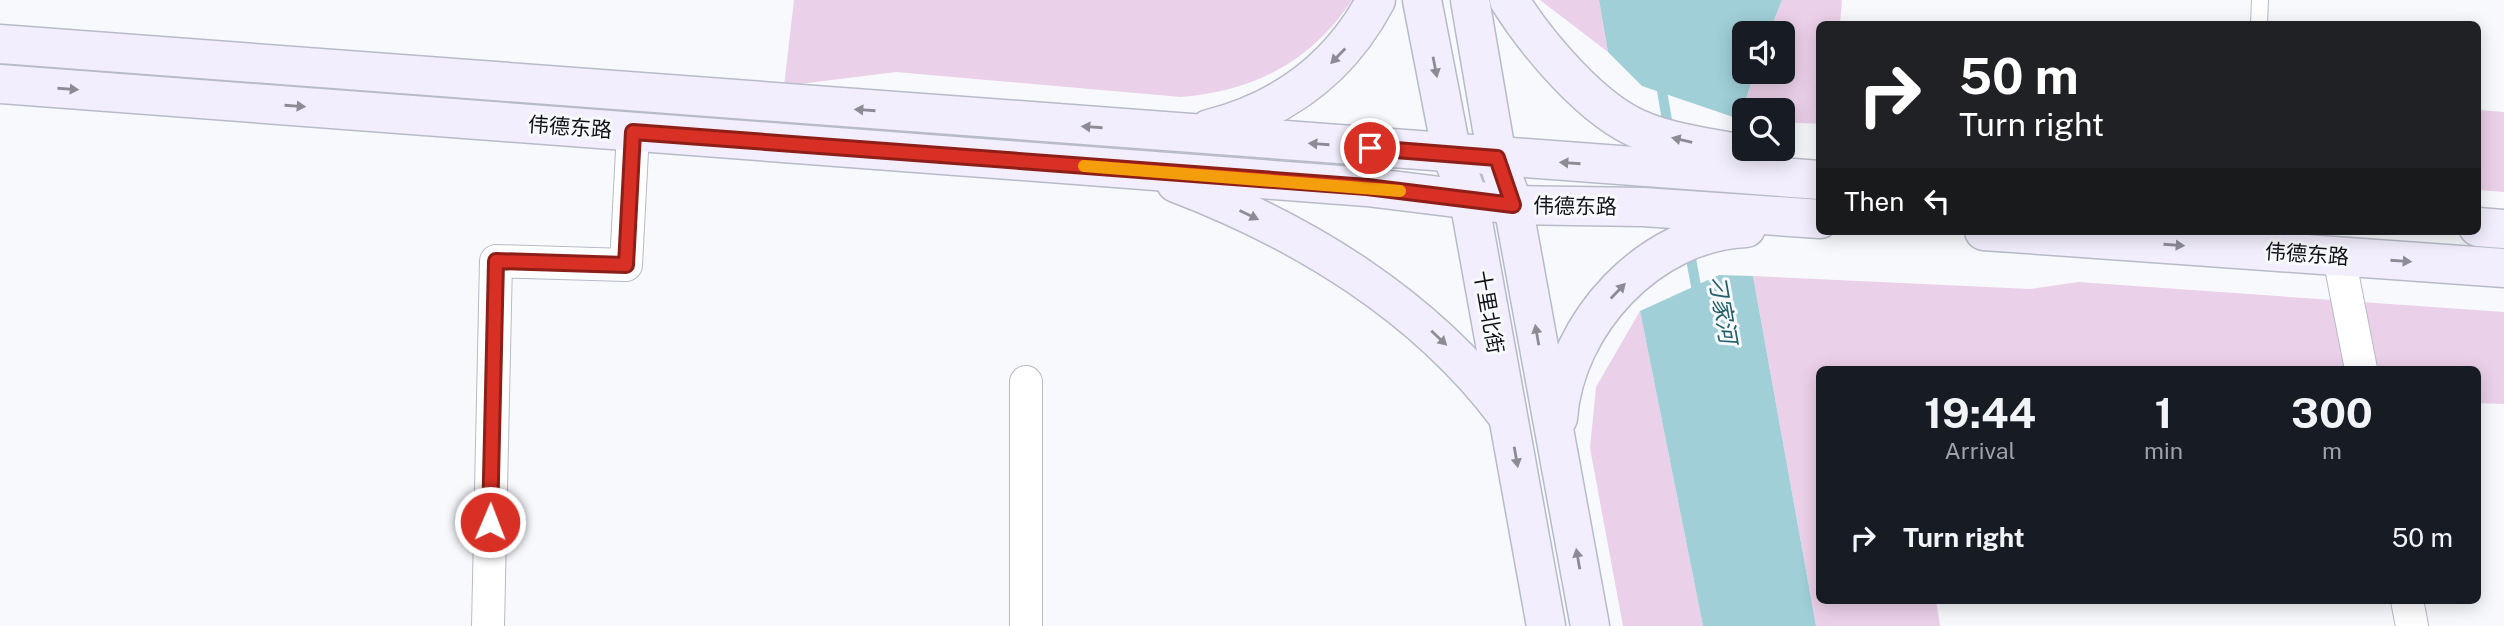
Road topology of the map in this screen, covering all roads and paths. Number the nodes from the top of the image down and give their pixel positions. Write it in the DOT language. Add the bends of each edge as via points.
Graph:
graph roads {
  1 [pos="1376,0"];
  2 [pos="1422,0"];
  3 [pos="1470,0"];
  4 [pos="1509,0"];
  5 [pos="2260,0"];
  6 [pos="2259,21"];
  7 [pos="0,44"];
  8 [pos="0,83"];
  9 [pos="633,132"];
  10 [pos="1171,133"];
  11 [pos="1452,155"];
  12 [pos="1497,158"];
  13 [pos="1141,170"];
  14 [pos="1816,172"];
  15 [pos="1816,180"];
  16 [pos="1469,200"];
  17 [pos="1513,205"];
  18 [pos="1816,222"];
  19 [pos="1816,222"];
  20 [pos="2481,227"];
  21 [pos="2504,229"];
  22 [pos="2039,235"];
  23 [pos="2339,257"];
  24 [pos="2504,268"];
  25 [pos="2360,366"];
  26 [pos="1026,382"];
  27 [pos="1509,418"];
  28 [pos="1556,441"];
  29 [pos="2408,604"];
  30 [pos="488,626"];
  31 [pos="1026,626"];
  32 [pos="1546,626"];
  33 [pos="1590,626"];
  34 [pos="2413,626"];
  1 -- 10 [label="main road, one-way" via="1344,51 1295,94 1235,122"];
  2 -- 11 [label="main road, 十里北街, one-way"];
  3 -- 12 [label="main road, 十里北街"];
  14 -- 4 [label="main road, one-way" via="1642,131 1561,68"];
  5 -- 6 [label="lane"];
  10 -- 7 [label="main road, 伟德东路, one-way"];
  8 -- 9 [label="main road, 伟德东路, one-way"];
  9 -- 13 [label="main road, 伟德东路"];
  9 -- 30 [label="street" via="626,265 496,261"];
  11 -- 10 [label="main road, 伟德东路, one-way"];
  11 -- 12 [label="main road, 伟德东路"];
  11 -- 16 [label="main road, 十里北街"];
  15 -- 12 [label="main road, 伟德东路, one-way"];
  12 -- 17 [label="main road, 十里北街"];
  13 -- 16 [label="main road, 伟德东路" via="1367,187"];
  13 -- 27 [label="main road, one-way" via="1246,214 1345,268 1434,333"];
  16 -- 17 [label="main road, 伟德东路"];
  16 -- 27 [label="main road, 十里北街"];
  17 -- 18 [label="main road, 伟德东路" via="1643,207"];
  28 -- 17 [label="main road, 十里北街, one-way"];
  28 -- 19 [label="main road, one-way" via="1563,388 1578,348 1613,295 1636,273 1681,244 1721,229"];
  20 -- 21 [label="main road"];
  22 -- 23 [label="main road, 伟德东路, one-way"];
  23 -- 24 [label="main road, 伟德东路, one-way"];
  23 -- 25 [label="street"];
  26 -- 31 [label="street"];
  27 -- 32 [label="main road, 十里北街, one-way"];
  33 -- 28 [label="main road, 十里北街, one-way"];
  29 -- 34 [label="street"];
}
